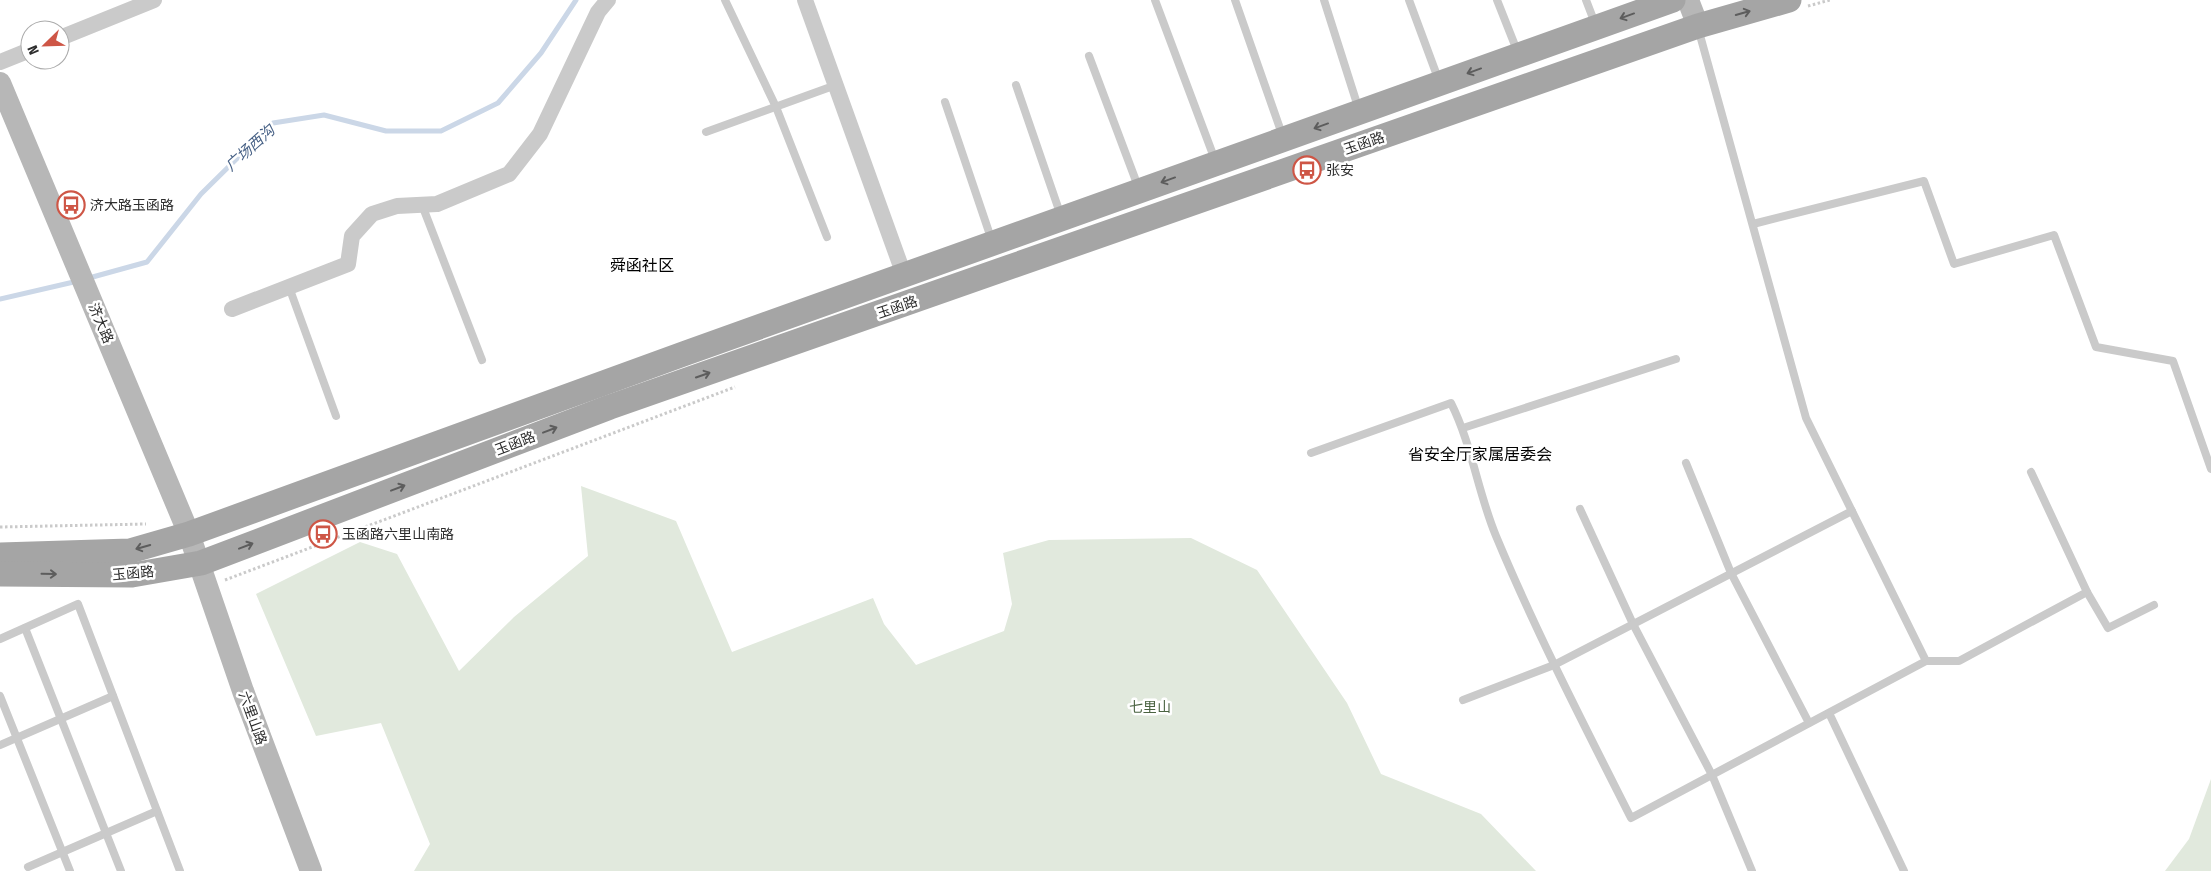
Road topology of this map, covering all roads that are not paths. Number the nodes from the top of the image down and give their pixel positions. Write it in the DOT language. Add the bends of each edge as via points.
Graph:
graph roads {
  1 [pos="154,0"];
  2 [pos="608,0"];
  3 [pos="725,0"];
  4 [pos="805,0"];
  5 [pos="1155,0"];
  6 [pos="1235,0"];
  7 [pos="1324,0"];
  8 [pos="1409,0"];
  9 [pos="1497,0"];
  10 [pos="1586,0"];
  11 [pos="1673,0"];
  12 [pos="1688,0"];
  13 [pos="1789,0"];
  14 [pos="1698,26"];
  15 [pos="1596,27"];
  16 [pos="70,34"];
  17 [pos="20,54"];
  18 [pos="1518,55"];
  19 [pos="1089,56"];
  20 [pos="0,62"];
  21 [pos="0,83"];
  22 [pos="1440,83"];
  23 [pos="1016,84"];
  24 [pos="836,86"];
  25 [pos="945,102"];
  26 [pos="776,107"];
  27 [pos="1360,112"];
  28 [pos="706,132"];
  29 [pos="1284,139"];
  30 [pos="1216,163"];
  31 [pos="1140,191"];
  32 [pos="422,205"];
  33 [pos="1062,218"];
  34 [pos="1752,224"];
  35 [pos="827,238"];
  36 [pos="993,243"];
  37 [pos="904,275"];
  38 [pos="289,287"];
  39 [pos="232,309"];
  40 [pos="1676,359"];
  41 [pos="482,360"];
  42 [pos="336,416"];
  43 [pos="1463,428"];
  44 [pos="1311,453"];
  45 [pos="1686,463"];
  46 [pos="2211,469"];
  47 [pos="2031,472"];
  48 [pos="1580,509"];
  49 [pos="1852,510"];
  50 [pos="189,534"];
  51 [pos="0,555"];
  52 [pos="201,563"];
  53 [pos="1731,573"];
  54 [pos="0,574"];
  55 [pos="2087,592"];
  56 [pos="2154,605"];
  57 [pos="1633,624"];
  58 [pos="25,628"];
  59 [pos="0,639"];
  60 [pos="1926,661"];
  61 [pos="1554,664"];
  62 [pos="0,696"];
  63 [pos="113,696"];
  64 [pos="1462,700"];
  65 [pos="1829,713"];
  66 [pos="59,720"];
  67 [pos="1809,723"];
  68 [pos="17,737"];
  69 [pos="0,745"];
  70 [pos="1712,775"];
  71 [pos="157,811"];
  72 [pos="106,833"];
  73 [pos="63,852"];
  74 [pos="28,867"];
  75 [pos="70,871"];
  76 [pos="122,871"];
  77 [pos="180,871"];
  78 [pos="311,871"];
  79 [pos="1752,871"];
  80 [pos="1904,871"];
  1 -- 16 [label="street"];
  2 -- 32 [label="street" via="598,12 540,134 509,174 436,204"];
  3 -- 26 [label="lane"];
  4 -- 24 [label="street"];
  5 -- 30 [label="lane"];
  6 -- 29 [label="lane"];
  7 -- 27 [label="lane"];
  8 -- 22 [label="lane"];
  9 -- 18 [label="lane"];
  10 -- 15 [label="lane"];
  11 -- 15 [label="main road, 玉函路, one-way"];
  12 -- 14 [label="main road"];
  14 -- 13 [label="main road, 玉函路, one-way"];
  14 -- 34 [label="lane"];
  52 -- 14 [label="main road, 玉函路, one-way" via="610,407"];
  15 -- 18 [label="main road, 玉函路"];
  17 -- 20 [label="street"];
  18 -- 22 [label="main road, 玉函路, one-way"];
  19 -- 31 [label="lane"];
  21 -- 50 [label="main road, 济大路"];
  22 -- 27 [label="main road, 玉函路"];
  23 -- 33 [label="lane"];
  24 -- 26 [label="lane"];
  24 -- 37 [label="street"];
  25 -- 36 [label="lane"];
  26 -- 28 [label="lane"];
  26 -- 35 [label="lane"];
  27 -- 29 [label="main road, 玉函路, one-way"];
  29 -- 30 [label="main road, 玉函路"];
  30 -- 31 [label="main road, 玉函路, one-way"];
  31 -- 33 [label="main road, 玉函路"];
  32 -- 38 [label="street" via="397,206 372,214 352,236 348,264"];
  32 -- 41 [label="lane"];
  33 -- 36 [label="main road, 玉函路"];
  34 -- 46 [label="lane" via="1924,181 1954,264 2054,235 2096,347 2173,361"];
  34 -- 49 [label="lane" via="1806,418"];
  36 -- 37 [label="main road, 玉函路"];
  37 -- 50 [label="main road, 玉函路"];
  38 -- 39 [label="street"];
  38 -- 42 [label="lane"];
  40 -- 43 [label="lane"];
  43 -- 44 [label="lane" via="1452,403"];
  43 -- 61 [label="lane" via="1495,534"];
  45 -- 53 [label="lane"];
  47 -- 55 [label="lane"];
  48 -- 57 [label="lane"];
  49 -- 53 [label="lane"];
  49 -- 60 [label="lane"];
  50 -- 51 [label="main road, 玉函路, one-way" via="130,551"];
  50 -- 52 [label="main road, 济大路"];
  54 -- 52 [label="main road, 玉函路, one-way" via="132,576"];
  52 -- 78 [label="main road, 六里山路" via="243,691"];
  53 -- 57 [label="lane"];
  53 -- 67 [label="lane"];
  55 -- 56 [label="lane" via="2108,628"];
  55 -- 60 [label="lane" via="1960,661"];
  57 -- 61 [label="lane"];
  57 -- 70 [label="lane"];
  58 -- 59 [label="lane"];
  58 -- 63 [label="lane" via="78,604"];
  58 -- 66 [label="lane"];
  60 -- 65 [label="lane"];
  61 -- 64 [label="lane"];
  61 -- 70 [label="lane" via="1631,818"];
  62 -- 68 [label="lane"];
  63 -- 66 [label="lane"];
  63 -- 71 [label="lane"];
  65 -- 67 [label="lane"];
  65 -- 80 [label="lane"];
  66 -- 68 [label="lane"];
  66 -- 72 [label="lane"];
  67 -- 70 [label="lane"];
  68 -- 69 [label="lane"];
  68 -- 73 [label="lane"];
  70 -- 79 [label="lane"];
  71 -- 72 [label="lane"];
  71 -- 77 [label="lane"];
  72 -- 73 [label="lane"];
  72 -- 76 [label="lane"];
  73 -- 74 [label="lane"];
  73 -- 75 [label="lane"];
}
